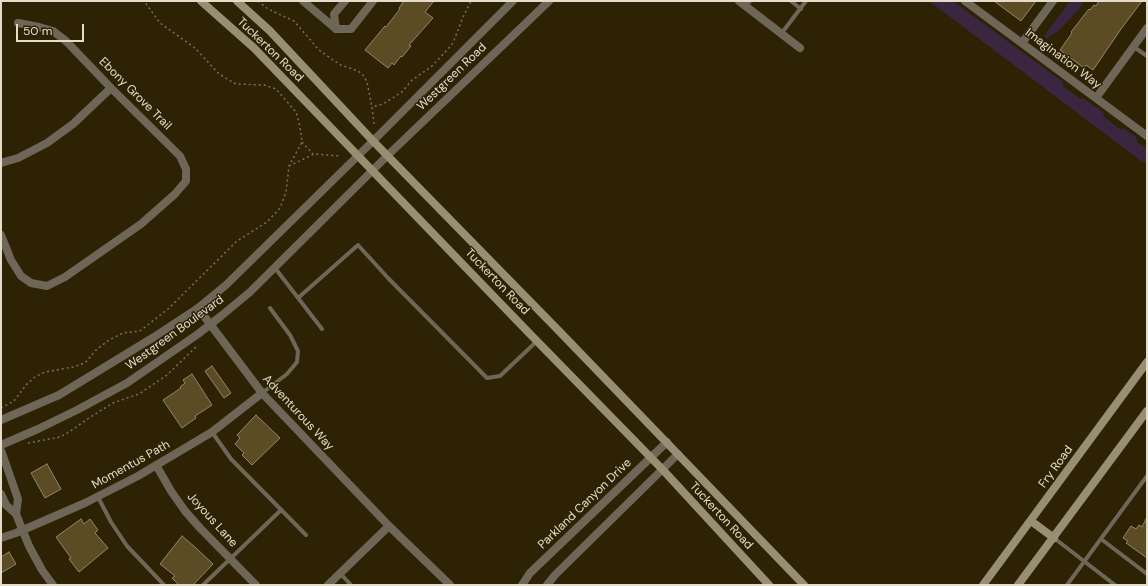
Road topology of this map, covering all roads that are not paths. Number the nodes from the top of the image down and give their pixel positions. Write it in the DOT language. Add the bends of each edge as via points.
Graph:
graph roads {
  1 [pos="201,1"];
  2 [pos="237,1"];
  3 [pos="302,1"];
  4 [pos="345,1"];
  5 [pos="373,1"];
  6 [pos="513,1"];
  7 [pos="549,1"];
  8 [pos="739,1"];
  9 [pos="790,1"];
  10 [pos="806,1"];
  11 [pos="965,1"];
  12 [pos="1053,1"];
  13 [pos="748,4"];
  14 [pos="801,9"];
  15 [pos="18,23"];
  16 [pos="1147,28"];
  17 [pos="336,29"];
  18 [pos="781,34"];
  19 [pos="1022,42"];
  20 [pos="1133,46"];
  21 [pos="800,48"];
  22 [pos="1147,56"];
  23 [pos="111,88"];
  24 [pos="1096,98"];
  25 [pos="1147,136"];
  26 [pos="373,141"];
  27 [pos="357,155"];
  28 [pos="387,156"];
  29 [pos="1,164"];
  30 [pos="372,171"];
  31 [pos="1,235"];
  32 [pos="275,268"];
  33 [pos="298,298"];
  34 [pos="198,308"];
  35 [pos="270,308"];
  36 [pos="211,325"];
  37 [pos="322,329"];
  38 [pos="537,341"];
  39 [pos="1147,362"];
  40 [pos="262,394"];
  41 [pos="1146,413"];
  42 [pos="1,420"];
  43 [pos="212,432"];
  44 [pos="667,442"];
  45 [pos="1,445"];
  46 [pos="1,450"];
  47 [pos="678,454"];
  48 [pos="651,458"];
  49 [pos="156,465"];
  50 [pos="663,470"];
  51 [pos="1147,476"];
  52 [pos="1,494"];
  53 [pos="98,496"];
  54 [pos="281,510"];
  55 [pos="16,514"];
  56 [pos="1031,521"];
  57 [pos="389,526"];
  58 [pos="22,530"];
  59 [pos="306,535"];
  60 [pos="1,538"];
  61 [pos="1054,538"];
  62 [pos="1101,539"];
  63 [pos="231,559"];
  64 [pos="1084,562"];
  65 [pos="340,573"];
  66 [pos="1147,574"];
  67 [pos="53,585"];
  68 [pos="164,585"];
  69 [pos="203,585"];
  70 [pos="256,585"];
  71 [pos="328,585"];
  72 [pos="351,585"];
  73 [pos="450,585"];
  74 [pos="522,585"];
  75 [pos="547,585"];
  76 [pos="769,585"];
  77 [pos="804,585"];
  78 [pos="984,585"];
  79 [pos="1018,585"];
  80 [pos="1067,585"];
  81 [pos="1115,585"];
  1 -- 27 [label="main road, Tuckerton Road" via="254,48"];
  2 -- 26 [label="main road, Tuckerton Road" via="270,31"];
  3 -- 17 [label="street"];
  4 -- 17 [label="street" via="334,14"];
  5 -- 17 [label="street" via="351,29"];
  6 -- 26 [label="street, Westgreen Road"];
  7 -- 28 [label="street, Westgreen Road"];
  8 -- 13 [label="street"];
  9 -- 14 [label="lane"];
  10 -- 14 [label="lane"];
  11 -- 19 [label="street, Imagination Way"];
  12 -- 19 [label="street"];
  13 -- 18 [label="street"];
  14 -- 18 [label="lane"];
  15 -- 23 [label="street, Ebony Grove Trail" via="53,31"];
  16 -- 20 [label="street"];
  18 -- 21 [label="street"];
  19 -- 24 [label="street, Imagination Way"];
  20 -- 22 [label="lane"];
  20 -- 24 [label="street"];
  23 -- 29 [label="street" via="73,124 47,143"];
  23 -- 31 [label="street, Ebony Grove Trail" via="180,156 186,169 186,181 142,224 65,277 47,286 31,283 21,276"];
  24 -- 25 [label="street, Imagination Way"];
  26 -- 27 [label="street, Westgreen Road"];
  26 -- 28 [label="main road, Tuckerton Road"];
  27 -- 30 [label="main road, Tuckerton Road"];
  27 -- 34 [label="street, Westgreen Boulevard" via="226,285"];
  28 -- 30 [label="street, Westgreen Road"];
  28 -- 44 [label="main road, Tuckerton Road"];
  30 -- 32 [label="street, Westgreen Boulevard"];
  30 -- 38 [label="main road, Tuckerton Road"];
  32 -- 33 [label="lane"];
  32 -- 36 [label="street, Westgreen Boulevard"];
  33 -- 37 [label="lane"];
  33 -- 38 [label="lane" via="358,245 487,378 500,376"];
  34 -- 36 [label="street, Adventurous Way"];
  34 -- 42 [label="street, Westgreen Boulevard" via="59,395"];
  35 -- 40 [label="lane" via="290,335 298,351 296,362 287,374"];
  36 -- 40 [label="street, Adventurous Way"];
  36 -- 45 [label="street, Westgreen Boulevard" via="127,383"];
  38 -- 48 [label="main road, Tuckerton Road"];
  39 -- 56 [label="main road, Fry Road"];
  40 -- 43 [label="street, Momentus Path"];
  40 -- 57 [label="street, Adventurous Way"];
  41 -- 61 [label="main road"];
  43 -- 49 [label="street, Momentus Path"];
  43 -- 54 [label="lane" via="231,459"];
  44 -- 47 [label="main road, Tuckerton Road"];
  44 -- 48 [label="street, Parkland Canyon Drive"];
  46 -- 55 [label="street" via="18,499"];
  47 -- 50 [label="street"];
  47 -- 77 [label="main road, Tuckerton Road"];
  48 -- 50 [label="main road, Tuckerton Road"];
  48 -- 74 [label="street, Parkland Canyon Drive" via="530,573"];
  49 -- 53 [label="street, Momentus Path"];
  49 -- 63 [label="street, Joyous Lane" via="185,511"];
  50 -- 75 [label="street" via="554,575"];
  50 -- 76 [label="main road, Tuckerton Road"];
  51 -- 62 [label="lane"];
  52 -- 55 [label="street" via="6,505"];
  53 -- 58 [label="street, Momentus Path"];
  53 -- 68 [label="lane" via="127,546"];
  54 -- 59 [label="lane"];
  54 -- 63 [label="lane"];
  55 -- 58 [label="street"];
  56 -- 61 [label="main road"];
  56 -- 78 [label="main road, Fry Road"];
  57 -- 65 [label="street"];
  57 -- 73 [label="street, Adventurous Way"];
  58 -- 60 [label="street, Momentus Path"];
  58 -- 67 [label="street" via="42,570"];
  61 -- 64 [label="lane"];
  61 -- 79 [label="main road"];
  62 -- 64 [label="lane"];
  62 -- 66 [label="lane"];
  63 -- 69 [label="lane"];
  63 -- 70 [label="street, Joyous Lane"];
  64 -- 80 [label="lane"];
  64 -- 81 [label="lane"];
  65 -- 71 [label="street"];
  65 -- 72 [label="lane"];
}
